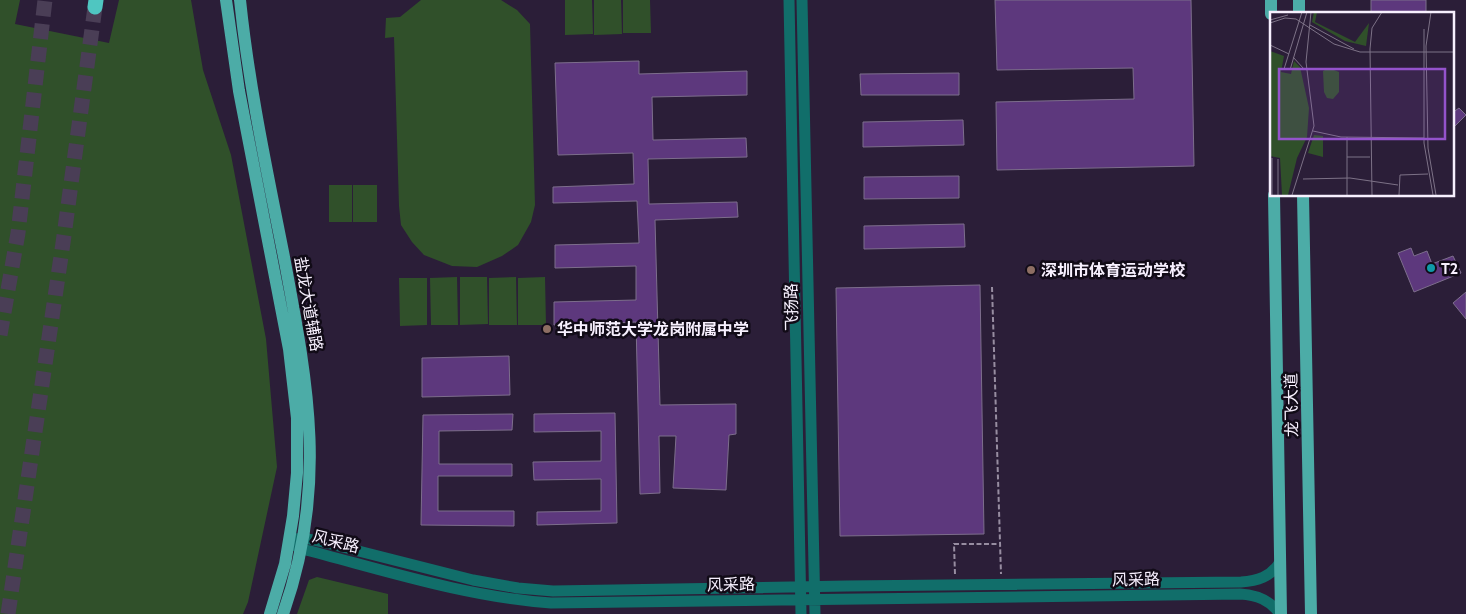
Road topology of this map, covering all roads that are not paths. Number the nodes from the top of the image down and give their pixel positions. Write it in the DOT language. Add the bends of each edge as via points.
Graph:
graph roads {
  1 [pos="240,0"];
  2 [pos="789,0"];
  3 [pos="802,0"];
  4 [pos="226,1"];
  5 [pos="1274,196"];
  6 [pos="1303,196"];
  7 [pos="289,541"];
  8 [pos="303,544"];
  9 [pos="1280,562"];
  10 [pos="814,586"];
  11 [pos="801,593"];
  12 [pos="814,599"];
  13 [pos="598,609"];
  14 [pos="270,614"];
  15 [pos="283,614"];
  16 [pos="801,614"];
  17 [pos="815,614"];
  18 [pos="1280,614"];
  19 [pos="1311,614"];
  1 -- 8 [label="main road, 盐龙大道辅路" via="254,104 304,366 311,448"];
  2 -- 11 [label="street, 飞扬路"];
  3 -- 10 [label="street, 飞扬路"];
  4 -- 7 [label="main road, 盐龙大道辅路" via="238,91 289,348 296,418 297,473"];
  5 -- 9 [label="main road, 龙飞大道"];
  6 -- 19 [label="main road, 龙飞大道"];
  7 -- 8 [label="street, 风采路"];
  7 -- 14 [label="main road, 盐龙大道辅路"];
  8 -- 11 [label="street, 风采路" via="473,580 537,590"];
  8 -- 13 [label="street, 风采路" via="472,592"];
  8 -- 15 [label="main road, 盐龙大道辅路"];
  9 -- 10 [label="street, 风采路" via="1266,576 1241,582"];
  9 -- 18 [label="main road, 龙飞大道"];
  10 -- 11 [label="street, 风采路"];
  10 -- 12 [label="street, 飞扬路"];
  11 -- 12 [label="street, 风采路"];
  11 -- 13 [label="street, 风采路"];
  11 -- 16 [label="street, 飞扬路"];
  12 -- 17 [label="street, 飞扬路"];
  12 -- 18 [label="street, 风采路" via="1240,594 1258,596"];
}
